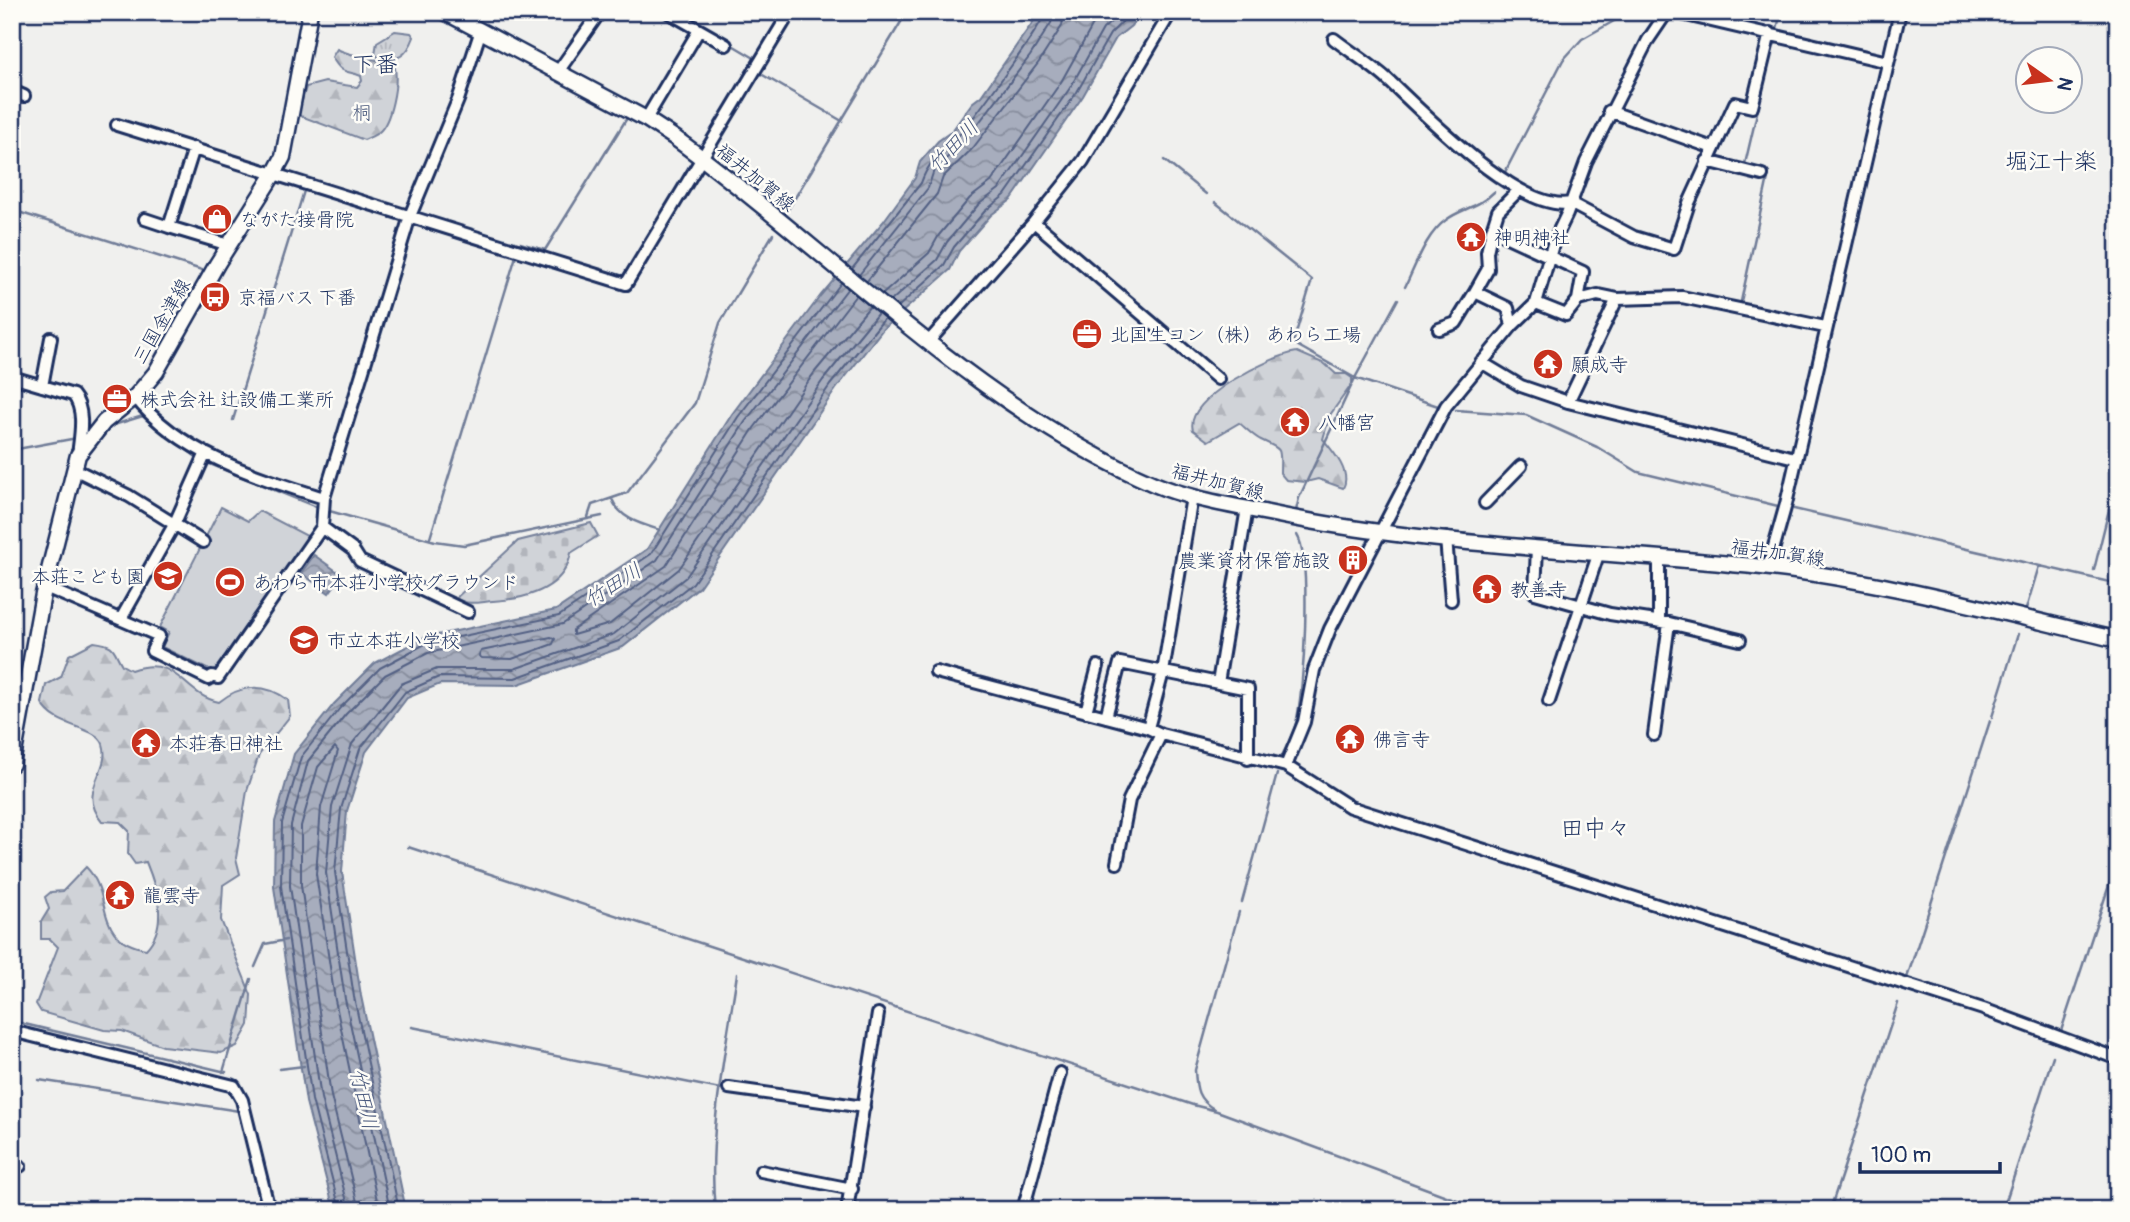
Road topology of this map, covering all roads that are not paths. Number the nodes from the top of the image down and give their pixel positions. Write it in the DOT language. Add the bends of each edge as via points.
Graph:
graph roads {
  1 [pos="310,12"];
  2 [pos="445,12"];
  3 [pos="600,12"];
  4 [pos="668,12"];
  5 [pos="790,12"];
  6 [pos="1171,12"];
  7 [pos="1667,12"];
  8 [pos="1673,12"];
  9 [pos="1900,12"];
  10 [pos="699,30"];
  11 [pos="480,33"];
  12 [pos="1770,33"];
  13 [pos="1334,38"];
  14 [pos="726,45"];
  15 [pos="1888,62"];
  16 [pos="557,73"];
  17 [pos="12,91"];
  18 [pos="24,96"];
  19 [pos="1609,111"];
  20 [pos="646,119"];
  21 [pos="117,125"];
  22 [pos="194,148"];
  23 [pos="1713,148"];
  24 [pos="704,159"];
  25 [pos="1707,161"];
  26 [pos="275,173"];
  27 [pos="1762,176"];
  28 [pos="1519,190"];
  29 [pos="1570,204"];
  30 [pos="410,216"];
  31 [pos="145,219"];
  32 [pos="1034,222"];
  33 [pos="169,227"];
  34 [pos="1492,230"];
  35 [pos="229,245"];
  36 [pos="1549,258"];
  37 [pos="1475,292"];
  38 [pos="1617,299"];
  39 [pos="1578,300"];
  40 [pos="1536,303"];
  41 [pos="1512,326"];
  42 [pos="1825,327"];
  43 [pos="1439,329"];
  44 [pos="51,338"];
  45 [pos="930,340"];
  46 [pos="1481,362"];
  47 [pos="12,377"];
  48 [pos="1218,379"];
  49 [pos="42,386"];
  50 [pos="135,397"];
  51 [pos="1568,402"];
  52 [pos="81,421"];
  53 [pos="104,422"];
  54 [pos="205,455"];
  55 [pos="1795,458"];
  56 [pos="76,462"];
  57 [pos="1521,466"];
  58 [pos="1192,497"];
  59 [pos="324,498"];
  60 [pos="1485,503"];
  61 [pos="1247,509"];
  62 [pos="174,525"];
  63 [pos="322,527"];
  64 [pos="1380,532"];
  65 [pos="1446,538"];
  66 [pos="203,542"];
  67 [pos="1537,547"];
  68 [pos="1599,552"];
  69 [pos="1659,557"];
  70 [pos="1768,568"];
  71 [pos="45,587"];
  72 [pos="1451,600"];
  73 [pos="1583,605"];
  74 [pos="468,612"];
  75 [pos="121,619"];
  76 [pos="1664,622"];
  77 [pos="1740,640"];
  78 [pos="2118,640"];
  79 [pos="1098,666"];
  80 [pos="936,672"];
  81 [pos="1163,672"];
  82 [pos="1218,683"];
  83 [pos="1549,701"];
  84 [pos="1086,712"];
  85 [pos="1106,717"];
  86 [pos="1149,728"];
  87 [pos="1161,734"];
  88 [pos="1654,736"];
  89 [pos="1248,759"];
  90 [pos="12,764"];
  91 [pos="1286,766"];
  92 [pos="1117,863"];
  93 [pos="878,1014"];
  94 [pos="12,1031"];
  95 [pos="2118,1059"];
  96 [pos="1060,1073"];
  97 [pos="729,1088"];
  98 [pos="863,1107"];
  99 [pos="761,1171"];
  100 [pos="852,1189"];
  101 [pos="269,1210"];
  102 [pos="847,1210"];
  103 [pos="1023,1210"];
  1 -- 26 [label="main road, 三国金津線"];
  2 -- 11 [label="main road, 福井加賀線"];
  3 -- 16 [label="street"];
  4 -- 10 [label="street"];
  5 -- 24 [label="street"];
  6 -- 32 [label="street" via="1083,161"];
  7 -- 19 [label="street"];
  8 -- 12 [label="street"];
  9 -- 15 [label="street"];
  10 -- 14 [label="street"];
  10 -- 20 [label="street"];
  11 -- 16 [label="main road, 福井加賀線"];
  11 -- 30 [label="street"];
  12 -- 15 [label="street"];
  12 -- 23 [label="street" via="1752,107 1735,103"];
  13 -- 28 [label="street"];
  15 -- 42 [label="street"];
  16 -- 20 [label="main road, 福井加賀線"];
  17 -- 18 [label="street"];
  19 -- 23 [label="street"];
  19 -- 29 [label="street"];
  20 -- 24 [label="main road, 福井加賀線"];
  21 -- 22 [label="street"];
  22 -- 26 [label="street"];
  22 -- 33 [label="street"];
  23 -- 25 [label="street"];
  24 -- 30 [label="street" via="626,284"];
  24 -- 45 [label="main road, 福井加賀線"];
  25 -- 27 [label="street"];
  25 -- 29 [label="street" via="1674,249 1634,237"];
  26 -- 30 [label="street"];
  26 -- 35 [label="main road, 三国金津線"];
  28 -- 29 [label="street" via="1558,206"];
  28 -- 34 [label="street" via="1499,211"];
  29 -- 36 [label="street"];
  30 -- 59 [label="street"];
  31 -- 33 [label="street"];
  32 -- 45 [label="street"];
  32 -- 48 [label="street"];
  33 -- 35 [label="street"];
  34 -- 36 [label="street"];
  34 -- 37 [label="street" via="1489,269"];
  35 -- 50 [label="main road, 三国金津線" via="156,372"];
  36 -- 39 [label="street" via="1583,272"];
  36 -- 40 [label="street"];
  37 -- 41 [label="street" via="1507,308"];
  37 -- 43 [label="street" via="1456,323"];
  38 -- 39 [label="street" via="1598,295"];
  38 -- 42 [label="street" via="1682,297"];
  38 -- 51 [label="street"];
  39 -- 40 [label="street" via="1566,316"];
  40 -- 41 [label="street"];
  41 -- 46 [label="street"];
  42 -- 55 [label="street"];
  44 -- 49 [label="street"];
  45 -- 58 [label="main road, 福井加賀線" via="1051,430 1155,484"];
  46 -- 51 [label="street" via="1521,386"];
  46 -- 64 [label="street" via="1437,420"];
  47 -- 49 [label="street"];
  49 -- 52 [label="street" via="73,395"];
  50 -- 53 [label="main road, 三国金津線"];
  50 -- 54 [label="street"];
  51 -- 55 [label="street"];
  52 -- 53 [label="street"];
  52 -- 56 [label="street"];
  53 -- 56 [label="main road, 三国金津線"];
  54 -- 59 [label="street"];
  54 -- 62 [label="street"];
  55 -- 70 [label="street"];
  56 -- 62 [label="street"];
  56 -- 71 [label="main road, 三国金津線"];
  57 -- 60 [label="street"];
  58 -- 61 [label="main road, 福井加賀線"];
  58 -- 81 [label="street"];
  59 -- 63 [label="street"];
  61 -- 64 [label="main road, 福井加賀線"];
  61 -- 82 [label="street"];
  62 -- 66 [label="street"];
  62 -- 75 [label="street"];
  63 -- 74 [label="street" via="354,550 360,561"];
  63 -- 75 [label="street" via="218,678 209,679 152,651 159,636"];
  64 -- 65 [label="main road, 福井加賀線"];
  64 -- 91 [label="street" via="1330,629 1314,670 1304,722"];
  65 -- 67 [label="main road, 福井加賀線"];
  65 -- 72 [label="street"];
  67 -- 68 [label="main road, 福井加賀線"];
  67 -- 73 [label="street" via="1535,593"];
  68 -- 69 [label="main road, 福井加賀線"];
  68 -- 73 [label="street"];
  69 -- 70 [label="main road, 福井加賀線"];
  69 -- 76 [label="street"];
  70 -- 78 [label="main road, 福井加賀線" via="1941,600"];
  71 -- 75 [label="street"];
  71 -- 90 [label="main road, 三国金津線"];
  73 -- 76 [label="street"];
  73 -- 83 [label="street"];
  76 -- 77 [label="street"];
  76 -- 88 [label="street"];
  79 -- 84 [label="street"];
  80 -- 84 [label="street"];
  81 -- 82 [label="street"];
  81 -- 85 [label="street" via="1120,663"];
  81 -- 86 [label="street"];
  82 -- 89 [label="street" via="1248,689"];
  84 -- 85 [label="street"];
  85 -- 86 [label="street"];
  86 -- 87 [label="street"];
  87 -- 89 [label="street"];
  87 -- 92 [label="street" via="1129,800"];
  89 -- 91 [label="street"];
  91 -- 95 [label="street" via="1350,807 1983,1009"];
  93 -- 98 [label="street"];
  94 -- 101 [label="street" via="234,1086 242,1100"];
  96 -- 103 [label="street"];
  97 -- 98 [label="street"];
  98 -- 100 [label="street"];
  99 -- 100 [label="street"];
  100 -- 102 [label="street"];
}
